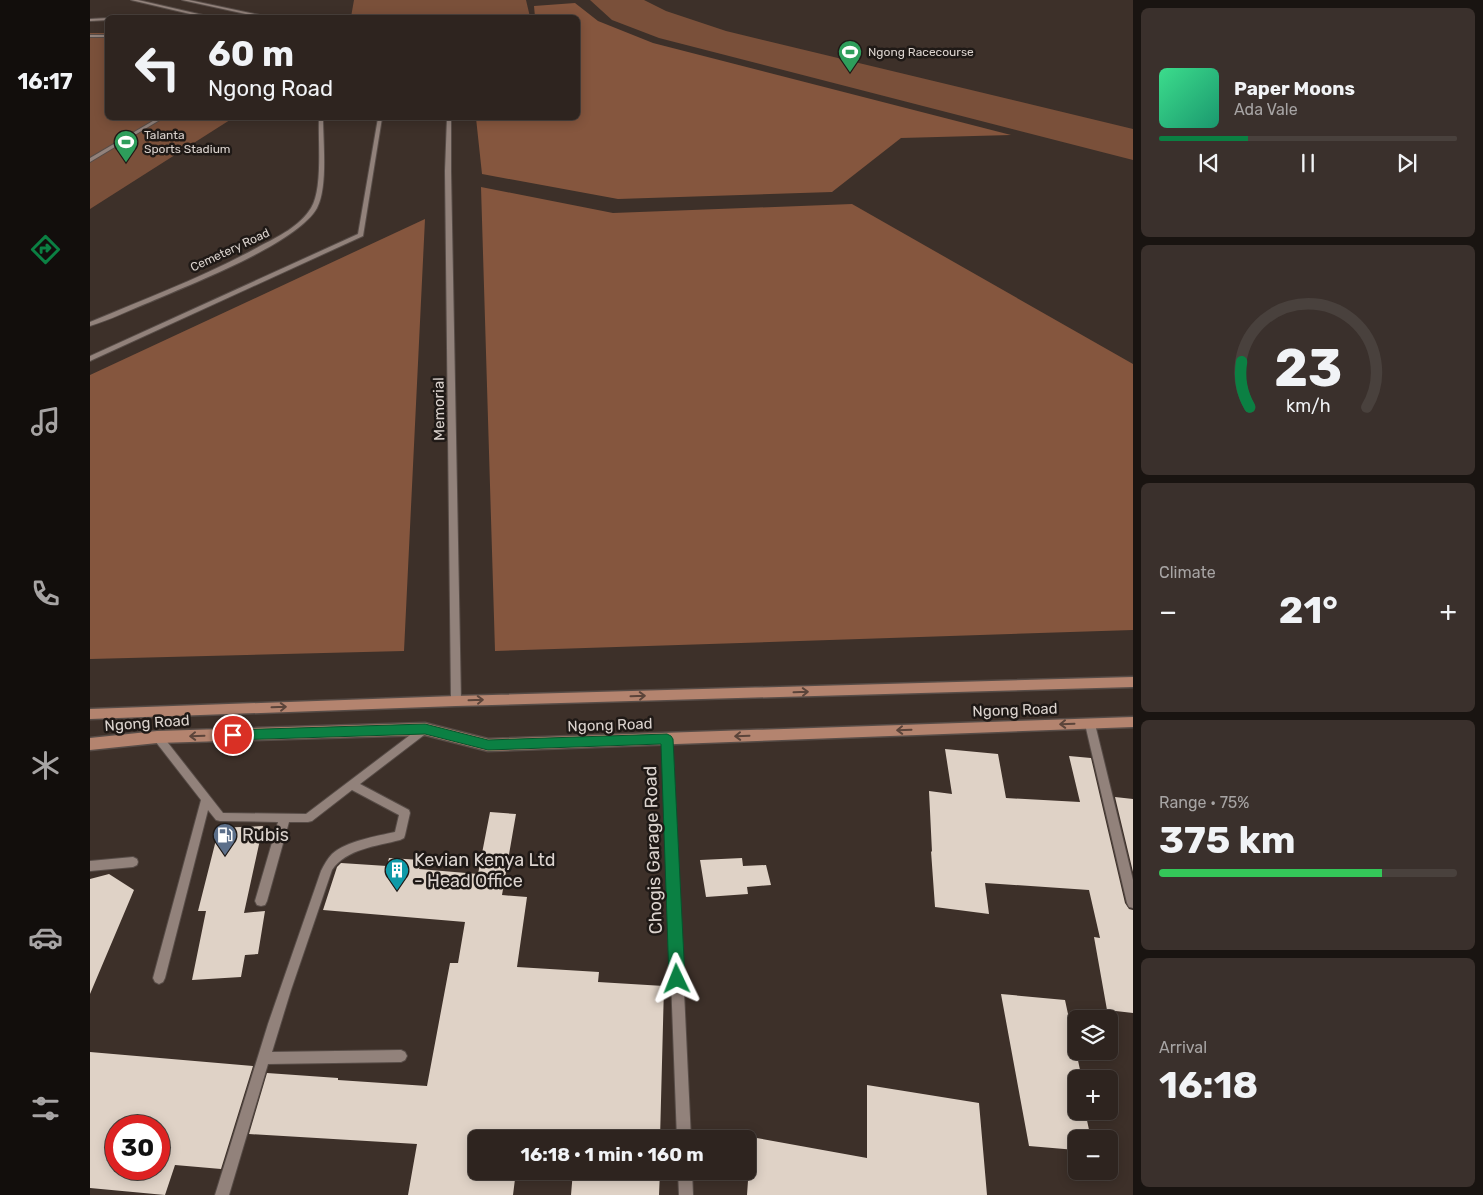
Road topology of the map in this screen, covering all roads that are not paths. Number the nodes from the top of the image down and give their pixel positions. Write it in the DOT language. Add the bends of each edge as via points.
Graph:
graph roads {
  1 [pos="133,0"];
  2 [pos="184,0"];
  3 [pos="223,2"];
  4 [pos="216,6"];
  5 [pos="200,15"];
  6 [pos="258,15"];
  7 [pos="105,19"];
  8 [pos="90,20"];
  9 [pos="90,36"];
  10 [pos="105,36"];
  11 [pos="158,120"];
  12 [pos="321,120"];
  13 [pos="380,120"];
  14 [pos="449,120"];
  15 [pos="90,160"];
  16 [pos="90,324"];
  17 [pos="90,359"];
  18 [pos="1133,682"];
  19 [pos="456,701"];
  20 [pos="90,714"];
  21 [pos="1133,722"];
  22 [pos="1090,724"];
  23 [pos="425,729"];
  24 [pos="157,738"];
  25 [pos="667,739"];
  26 [pos="90,744"];
  27 [pos="352,785"];
  28 [pos="206,799"];
  29 [pos="286,818"];
  30 [pos="133,862"];
  31 [pos="90,866"];
  32 [pos="261,901"];
  33 [pos="1133,903"];
  34 [pos="159,978"];
  35 [pos="401,1056"];
  36 [pos="265,1058"];
  37 [pos="684,1130"];
  38 [pos="685,1180"];
  39 [pos="222,1195"];
  40 [pos="686,1195"];
  1 -- 5 [label="street"];
  2 -- 4 [label="street"];
  3 -- 4 [label="street"];
  4 -- 6 [label="street"];
  7 -- 8 [label="street"];
  9 -- 10 [label="street"];
  11 -- 15 [label="street"];
  12 -- 16 [label="street, Cemetery Road" via="320,190 314,209 305,220 288,234 245,257"];
  13 -- 17 [label="street" via="361,235"];
  14 -- 19 [label="street, Memorial"];
  19 -- 18 [label="main road, Ngong Road, one-way"];
  20 -- 19 [label="main road, Ngong Road, one-way"];
  21 -- 22 [label="main road, Ngong Road"];
  22 -- 25 [label="main road, Ngong Road, one-way"];
  22 -- 33 [label="street"];
  23 -- 24 [label="main road, Ngong Road, one-way"];
  23 -- 25 [label="main road, Ngong Road" via="488,745"];
  23 -- 27 [label="street"];
  24 -- 26 [label="main road, Ngong Road"];
  24 -- 28 [label="street"];
  25 -- 37 [label="street, Chogis Garage Road"];
  27 -- 29 [label="street" via="308,818"];
  27 -- 36 [label="street" via="405,813 400,835 362,845 334,858 320,885 318,900 295,960"];
  28 -- 29 [label="street" via="220,817"];
  28 -- 34 [label="street"];
  29 -- 32 [label="street"];
  30 -- 31 [label="street"];
  35 -- 36 [label="street"];
  36 -- 39 [label="street"];
  38 -- 40 [label="street"];
}
